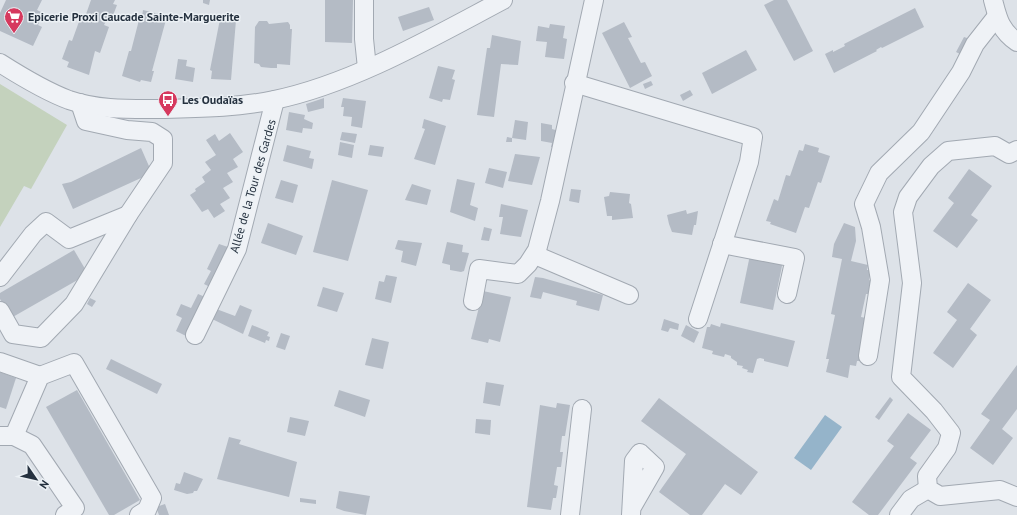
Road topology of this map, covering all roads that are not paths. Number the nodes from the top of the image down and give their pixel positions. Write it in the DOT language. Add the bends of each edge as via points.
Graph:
graph roads {
  1 [pos="364,0"];
  2 [pos="503,0"];
  3 [pos="594,0"];
  4 [pos="995,8"];
  5 [pos="1017,42"];
  6 [pos="0,63"];
  7 [pos="367,68"];
  8 [pos="574,82"];
  9 [pos="275,100"];
  10 [pos="80,103"];
  11 [pos="1017,150"];
  12 [pos="128,215"];
  13 [pos="722,244"];
  14 [pos="532,260"];
  15 [pos="0,278"];
  16 [pos="787,294"];
  17 [pos="629,295"];
  18 [pos="473,301"];
  19 [pos="0,311"];
  20 [pos="698,319"];
  21 [pos="195,335"];
  22 [pos="868,356"];
  23 [pos="0,362"];
  24 [pos="40,376"];
  25 [pos="582,409"];
  26 [pos="7,436"];
  27 [pos="928,490"];
  28 [pos="1017,498"];
  29 [pos="73,513"];
  30 [pos="139,515"];
  31 [pos="570,515"];
  32 [pos="899,515"];
  1 -- 7 [label="street"];
  2 -- 7 [label="street" via="414,47"];
  3 -- 8 [label="street"];
  4 -- 5 [label="street" via="1005,34"];
  4 -- 22 [label="street" via="961,72 921,132 879,173 864,204 871,227 880,280"];
  6 -- 10 [label="street" via="45,89"];
  7 -- 9 [label="street"];
  8 -- 13 [label="street" via="753,137 749,162"];
  8 -- 14 [label="street" via="550,202"];
  9 -- 10 [label="street" via="254,104 174,109 116,109"];
  9 -- 21 [label="street, Allée de la Tour des Gardes" via="237,249"];
  10 -- 12 [label="street" via="86,121 127,130 152,132 163,139 163,164"];
  11 -- 27 [label="street" via="1009,154 995,146 948,151 931,166 908,197 904,212 912,284 901,377 934,411 950,433 947,448 927,476"];
  12 -- 15 [label="street" via="69,239 46,222 33,234"];
  12 -- 19 [label="street" via="74,304 41,338 13,334"];
  13 -- 16 [label="street" via="795,258"];
  13 -- 20 [label="street"];
  14 -- 17 [label="street"];
  14 -- 18 [label="street" via="518,274 479,269"];
  23 -- 24 [label="street"];
  24 -- 26 [label="street"];
  24 -- 30 [label="street" via="74,363 152,498 147,510"];
  25 -- 31 [label="street"];
  26 -- 29 [label="street" via="32,446"];
  27 -- 28 [label="street" via="940,496 1000,490"];
  27 -- 32 [label="street" via="911,499"];
}
